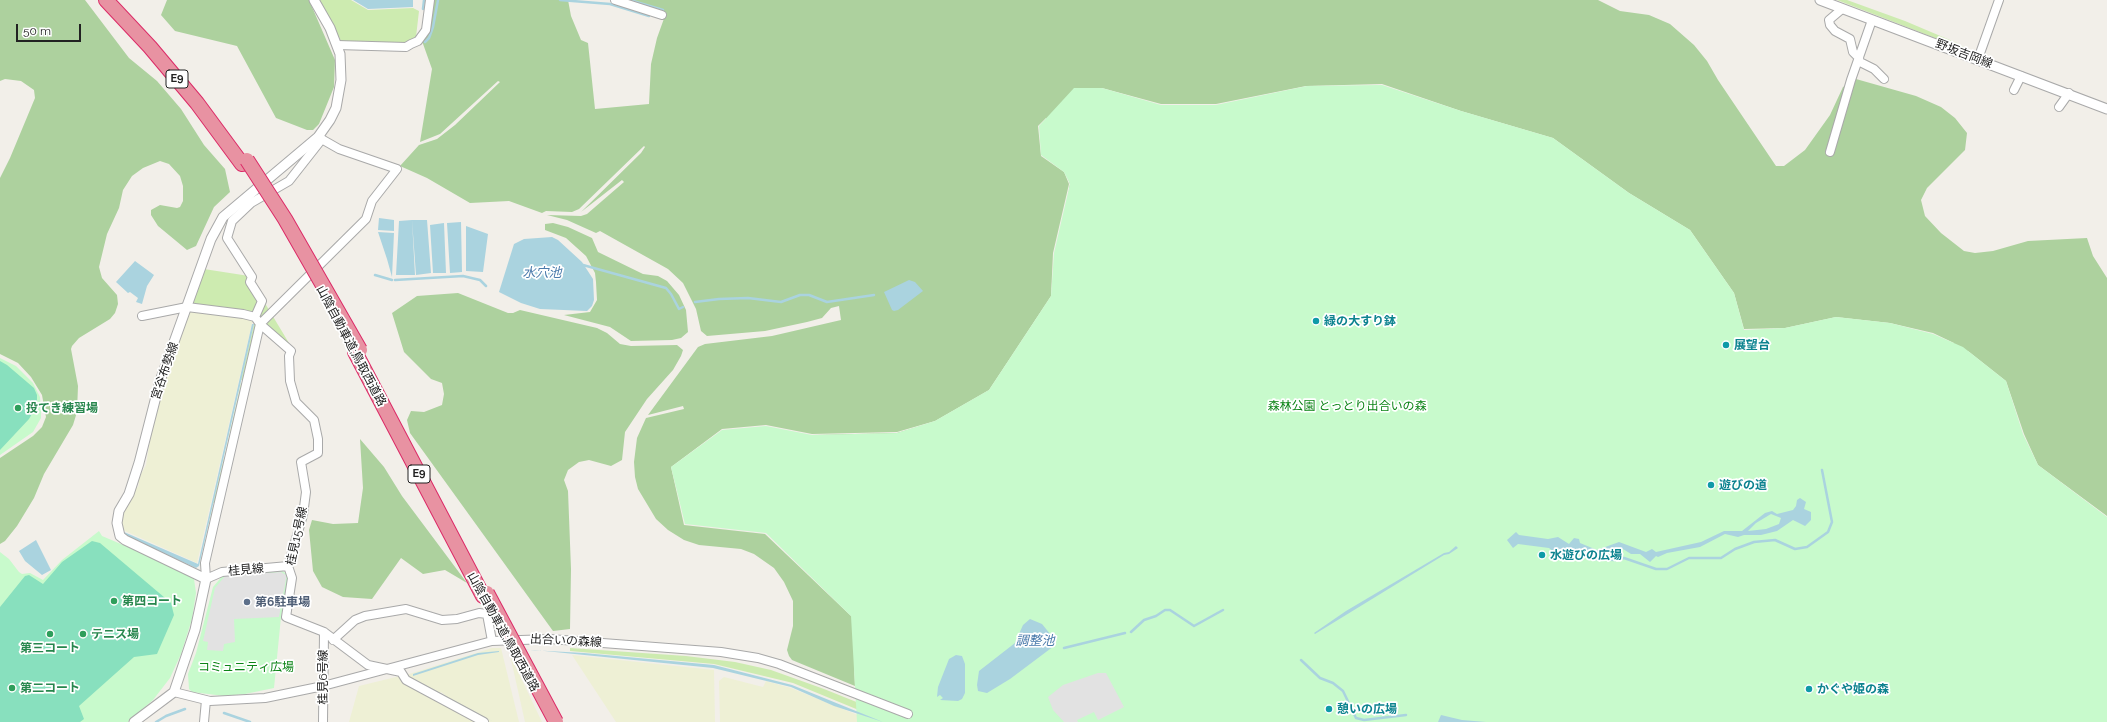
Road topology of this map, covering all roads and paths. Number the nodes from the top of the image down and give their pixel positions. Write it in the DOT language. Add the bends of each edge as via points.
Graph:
graph roads {
  1 [pos="106,0"];
  2 [pos="113,0"];
  3 [pos="314,0"];
  4 [pos="430,0"];
  5 [pos="615,0"];
  6 [pos="1820,0"];
  7 [pos="1999,0"];
  8 [pos="1842,9"];
  9 [pos="662,14"];
  10 [pos="1872,20"];
  11 [pos="337,46"];
  12 [pos="1858,59"];
  13 [pos="1978,59"];
  14 [pos="2021,76"];
  15 [pos="1884,79"];
  16 [pos="2014,90"];
  17 [pos="2069,93"];
  18 [pos="2059,107"];
  19 [pos="2107,109"];
  20 [pos="320,138"];
  21 [pos="1830,152"];
  22 [pos="245,162"];
  23 [pos="187,307"];
  24 [pos="142,316"];
  25 [pos="255,317"];
  26 [pos="260,324"];
  27 [pos="288,566"];
  28 [pos="206,579"];
  29 [pos="485,595"];
  30 [pos="324,632"];
  31 [pos="333,640"];
  32 [pos="492,641"];
  33 [pos="389,670"];
  34 [pos="323,686"];
  35 [pos="174,692"];
  36 [pos="206,700"];
  37 [pos="908,714"];
  38 [pos="134,722"];
  39 [pos="204,722"];
  40 [pos="323,722"];
  41 [pos="484,722"];
  42 [pos="552,722"];
  43 [pos="556,722"];
  1 -- 22 [label="highway, 山陰自動車道;鳥取西道路 / E9" via="150,47"];
  2 -- 22 [label="highway, 山陰自動車道;鳥取西道路 / E9" via="156,44"];
  3 -- 11 [label="street, 宮谷布勢線"];
  4 -- 11 [label="street" via="426,30 418,41 406,47"];
  5 -- 9 [label="street"];
  6 -- 8 [label="street, 野坂吉岡線"];
  7 -- 13 [label="street"];
  8 -- 10 [label="street, 野坂吉岡線"];
  8 -- 12 [label="street" via="1829,20 1830,25 1835,31 1850,39 1853,52"];
  10 -- 12 [label="street"];
  10 -- 13 [label="street, 野坂吉岡線"];
  11 -- 20 [label="street, 宮谷布勢線" via="342,64 339,94 336,108"];
  12 -- 15 [label="street"];
  12 -- 21 [label="street"];
  13 -- 14 [label="street, 野坂吉岡線"];
  14 -- 16 [label="street"];
  14 -- 17 [label="street, 野坂吉岡線"];
  17 -- 18 [label="street"];
  17 -- 19 [label="street, 野坂吉岡線"];
  20 -- 23 [label="street, 宮谷布勢線" via="223,217 211,239"];
  20 -- 25 [label="street" via="289,181 250,203 232,221 226,238 252,277 250,282 262,301"];
  20 -- 26 [label="street" via="339,149 397,169 372,200 366,219"];
  22 -- 29 [label="highway, 山陰自動車道;鳥取西道路 / E9" via="357,351"];
  23 -- 24 [label="street"];
  23 -- 25 [label="street" via="202,307"];
  23 -- 28 [label="street, 宮谷布勢線" via="160,381 139,463 129,494 119,511 117,523 120,536 125,540"];
  25 -- 26 [label="street"];
  26 -- 27 [label="street, 桂見15号線" via="291,351 290,381 296,402 316,424 318,453 301,462 306,492 303,514"];
  26 -- 28 [label="street" via="206,556"];
  27 -- 28 [label="street, 桂見線" via="222,572"];
  27 -- 30 [label="street, 桂見15号線" via="292,578 286,617"];
  28 -- 35 [label="street" via="194,630"];
  29 -- 42 [label="highway, 山陰自動車道;鳥取西道路 / E9"];
  29 -- 43 [label="highway, 山陰自動車道;鳥取西道路 / E9, bridge"];
  30 -- 31 [label="street, 桂見15号線"];
  30 -- 34 [label="street, 桂見6号線"];
  31 -- 32 [label="street" via="355,620 406,609 442,620 479,613 487,614"];
  31 -- 33 [label="street, 桂見15号線" via="368,665"];
  32 -- 33 [label="street, 出合いの森線"];
  32 -- 37 [label="street, 出合いの森線" via="550,638 721,652 758,658"];
  33 -- 34 [label="street, 出合いの森線"];
  33 -- 41 [label="street, 桂見15号線" via="401,672 406,680"];
  34 -- 36 [label="street, 出合いの森線" via="265,698"];
  34 -- 40 [label="street, 桂見6号線"];
  35 -- 36 [label="street, 出合いの森線"];
  35 -- 38 [label="street"];
  36 -- 39 [label="street"];
}
